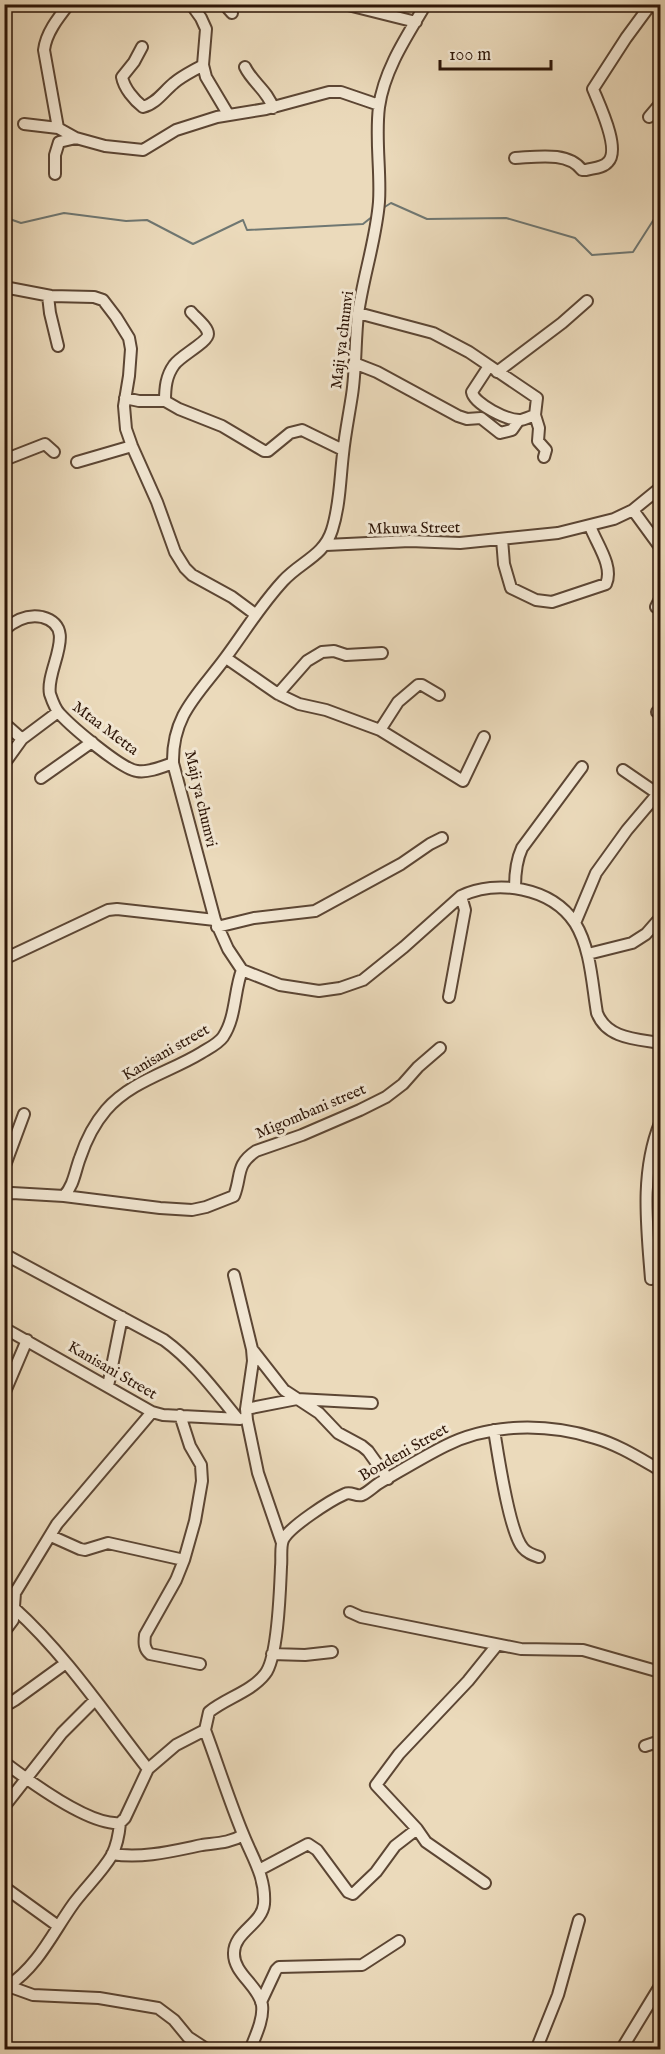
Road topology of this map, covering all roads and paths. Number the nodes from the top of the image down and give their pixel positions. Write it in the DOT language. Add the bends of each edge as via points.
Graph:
graph roads {
  1 [pos="69,4"];
  2 [pos="191,4"];
  3 [pos="344,4"];
  4 [pos="426,4"];
  5 [pos="651,4"];
  6 [pos="391,10"];
  7 [pos="416,22"];
  8 [pos="142,47"];
  9 [pos="203,65"];
  10 [pos="245,67"];
  11 [pos="660,104"];
  12 [pos="379,105"];
  13 [pos="273,108"];
  14 [pos="228,114"];
  15 [pos="649,117"];
  16 [pos="24,124"];
  17 [pos="58,128"];
  18 [pos="76,138"];
  19 [pos="515,158"];
  20 [pos="55,174"];
  21 [pos="4,287"];
  22 [pos="48,296"];
  23 [pos="587,301"];
  24 [pos="191,312"];
  25 [pos="358,313"];
  26 [pos="58,345"];
  27 [pos="354,363"];
  28 [pos="493,369"];
  29 [pos="124,398"];
  30 [pos="165,401"];
  31 [pos="535,416"];
  32 [pos="519,420"];
  33 [pos="132,447"];
  34 [pos="343,450"];
  35 [pos="54,452"];
  36 [pos="544,457"];
  37 [pos="4,460"];
  38 [pos="77,462"];
  39 [pos="660,488"];
  40 [pos="633,510"];
  41 [pos="590,526"];
  42 [pos="502,539"];
  43 [pos="326,545"];
  44 [pos="660,547"];
  45 [pos="255,614"];
  46 [pos="4,630"];
  47 [pos="382,653"];
  48 [pos="226,658"];
  49 [pos="278,694"];
  50 [pos="439,695"];
  51 [pos="58,712"];
  52 [pos="4,723"];
  53 [pos="380,730"];
  54 [pos="484,737"];
  55 [pos="22,739"];
  56 [pos="92,742"];
  57 [pos="4,764"];
  58 [pos="173,764"];
  59 [pos="582,767"];
  60 [pos="623,770"];
  61 [pos="40,778"];
  62 [pos="659,793"];
  63 [pos="442,838"];
  64 [pos="515,888"];
  65 [pos="461,896"];
  66 [pos="660,918"];
  67 [pos="216,923"];
  68 [pos="574,923"];
  69 [pos="588,954"];
  70 [pos="4,958"];
  71 [pos="242,970"];
  72 [pos="449,997"];
  73 [pos="660,1043"];
  74 [pos="440,1048"];
  75 [pos="24,1114"];
  76 [pos="660,1123"];
  77 [pos="4,1168"];
  78 [pos="4,1195"];
  79 [pos="64,1196"];
  80 [pos="4,1254"];
  81 [pos="234,1275"];
  82 [pos="651,1280"];
  83 [pos="122,1317"];
  84 [pos="4,1328"];
  85 [pos="27,1340"];
  86 [pos="252,1349"];
  87 [pos="108,1386"];
  88 [pos="4,1394"];
  89 [pos="297,1399"];
  90 [pos="372,1403"];
  91 [pos="153,1412"];
  92 [pos="180,1415"];
  93 [pos="244,1416"];
  94 [pos="494,1430"];
  95 [pos="660,1470"];
  96 [pos="388,1479"];
  97 [pos="51,1536"];
  98 [pos="282,1543"];
  99 [pos="539,1557"];
  100 [pos="184,1560"];
  101 [pos="14,1608"];
  102 [pos="350,1612"];
  103 [pos="4,1632"];
  104 [pos="497,1645"];
  105 [pos="332,1652"];
  106 [pos="272,1654"];
  107 [pos="66,1663"];
  108 [pos="200,1664"];
  109 [pos="660,1672"];
  110 [pos="95,1700"];
  111 [pos="4,1702"];
  112 [pos="205,1730"];
  113 [pos="660,1741"];
  114 [pos="645,1746"];
  115 [pos="4,1762"];
  116 [pos="148,1769"];
  117 [pos="26,1778"];
  118 [pos="4,1807"];
  119 [pos="120,1823"];
  120 [pos="417,1828"];
  121 [pos="243,1835"];
  122 [pos="112,1854"];
  123 [pos="260,1870"];
  124 [pos="485,1883"];
  125 [pos="4,1887"];
  126 [pos="579,1920"];
  127 [pos="58,1926"];
  128 [pos="399,1941"];
  129 [pos="660,1986"];
  130 [pos="6,1990"];
  131 [pos="261,2002"];
  132 [pos="208,2049"];
  133 [pos="250,2049"];
  134 [pos="536,2049"];
  135 [pos="621,2049"];
  1 -- 17 [label="street" via="45,41"];
  2 -- 9 [label="street" via="206,28"];
  3 -- 6 [label="street"];
  4 -- 7 [label="street, Maji ya chumvi"];
  5 -- 19 [label="street" via="593,89 612,142 608,163 582,170 574,161 552,156"];
  6 -- 7 [label="street"];
  7 -- 12 [label="street, Maji ya chumvi" via="390,70"];
  8 -- 9 [label="street" via="122,77 143,107"];
  9 -- 14 [label="street"];
  10 -- 13 [label="street"];
  11 -- 15 [label="street"];
  12 -- 13 [label="street" via="335,91"];
  12 -- 25 [label="street, Maji ya chumvi" via="379,200"];
  13 -- 14 [label="street"];
  14 -- 18 [label="street" via="176,130 143,150 112,148"];
  16 -- 17 [label="street"];
  17 -- 18 [label="street"];
  18 -- 20 [label="street" via="59,142"];
  21 -- 22 [label="street"];
  22 -- 26 [label="street"];
  22 -- 29 [label="street" via="103,300 129,338 129,376"];
  23 -- 28 [label="street" via="562,323"];
  24 -- 30 [label="street" via="208,335 175,363 167,380"];
  25 -- 27 [label="street, Maji ya chumvi"];
  25 -- 28 [label="street" via="433,333"];
  27 -- 32 [label="street" via="458,416 481,418 500,433 512,430"];
  27 -- 34 [label="street, Maji ya chumvi"];
  28 -- 31 [label="street" via="537,398"];
  28 -- 32 [label="street" via="472,395 487,409"];
  29 -- 30 [label="street"];
  29 -- 33 [label="street"];
  30 -- 34 [label="street" via="222,426 264,452 290,432 302,430"];
  31 -- 32 [label="street"];
  31 -- 36 [label="street" via="538,441 546,450"];
  33 -- 38 [label="street"];
  33 -- 45 [label="street" via="185,568"];
  34 -- 43 [label="street, Maji ya chumvi" via="336,514"];
  35 -- 37 [label="street" via="45,444"];
  39 -- 40 [label="street, Mkuwa Street"];
  40 -- 41 [label="street, Mkuwa Street"];
  40 -- 44 [label="street"];
  41 -- 42 [label="street, Mkuwa Street"];
  41 -- 42 [label="street" via="610,576 606,584 552,602 511,588"];
  42 -- 43 [label="street, Mkuwa Street"];
  43 -- 45 [label="street, Maji ya chumvi" via="285,579"];
  45 -- 48 [label="street, Maji ya chumvi"];
  46 -- 51 [label="street, Mtaa Metta" via="17,620 31,617 46,619 56,626 60,642 49,688"];
  47 -- 49 [label="street" via="346,656 322,652 307,661"];
  48 -- 49 [label="street"];
  48 -- 58 [label="street, Maji ya chumvi" via="182,717 172,743"];
  49 -- 53 [label="street"];
  50 -- 53 [label="street" via="418,685 398,702"];
  51 -- 55 [label="street"];
  51 -- 56 [label="street, Mtaa Metta"];
  52 -- 55 [label="street"];
  53 -- 54 [label="street" via="463,781"];
  55 -- 57 [label="street"];
  56 -- 58 [label="street, Mtaa Metta" via="137,771"];
  56 -- 61 [label="street"];
  58 -- 67 [label="street, Maji ya chumvi"];
  59 -- 64 [label="street" via="522,848 517,858"];
  60 -- 62 [label="street"];
  62 -- 68 [label="street" via="596,873"];
  63 -- 67 [label="street" via="315,911"];
  64 -- 65 [label="street" via="497,887"];
  64 -- 68 [label="street" via="556,904"];
  65 -- 71 [label="street" via="363,980 340,988 319,991 280,985"];
  65 -- 72 [label="street" via="465,910"];
  66 -- 69 [label="street" via="632,943"];
  67 -- 70 [label="street" via="108,910"];
  67 -- 71 [label="street, Maji ya chumvi"];
  68 -- 69 [label="street"];
  69 -- 73 [label="street" via="600,1022 626,1037"];
  71 -- 79 [label="street, Kanisani street" via="223,1038 108,1107 90,1133 73,1183"];
  74 -- 79 [label="street, Migombani street" via="386,1097 245,1158 234,1196 192,1210"];
  75 -- 77 [label="street"];
  76 -- 82 [label="street" via="648,1167 646,1209"];
  78 -- 79 [label="street"];
  80 -- 83 [label="street"];
  81 -- 86 [label="street"];
  83 -- 87 [label="street"];
  83 -- 93 [label="street" via="178,1350"];
  84 -- 85 [label="street, Kanisani Street"];
  85 -- 87 [label="street, Kanisani Street"];
  85 -- 88 [label="street"];
  86 -- 89 [label="street" via="284,1390"];
  86 -- 93 [label="street"];
  87 -- 91 [label="street, Kanisani Street"];
  89 -- 90 [label="street, Kanisani Street"];
  89 -- 93 [label="street, Kanisani Street"];
  89 -- 96 [label="street" via="320,1413 338,1433 362,1446"];
  91 -- 92 [label="street, Kanisani Street"];
  91 -- 97 [label="street"];
  92 -- 93 [label="street, Kanisani Street"];
  92 -- 100 [label="street" via="202,1472"];
  93 -- 98 [label="street"];
  94 -- 95 [label="street, Bondeni Street" via="539,1428 594,1437"];
  94 -- 96 [label="street, Bondeni Street" via="463,1437"];
  94 -- 99 [label="street" via="518,1541 527,1552"];
  96 -- 98 [label="street, Bondeni Street" via="362,1495 345,1494 321,1508"];
  97 -- 100 [label="street" via="80,1549 108,1543"];
  97 -- 101 [label="street" via="15,1593"];
  98 -- 106 [label="street"];
  100 -- 108 [label="street" via="145,1635 145,1647 150,1654"];
  101 -- 103 [label="street" via="12,1623"];
  101 -- 107 [label="street"];
  102 -- 104 [label="street"];
  104 -- 109 [label="street" via="583,1650"];
  104 -- 120 [label="street" via="376,1782 377,1788"];
  105 -- 106 [label="street"];
  106 -- 112 [label="street" via="266,1673 252,1686 209,1712"];
  107 -- 110 [label="street"];
  107 -- 111 [label="street" via="15,1700"];
  110 -- 116 [label="street"];
  110 -- 117 [label="street"];
  112 -- 116 [label="street" via="176,1745"];
  112 -- 121 [label="street"];
  113 -- 114 [label="street"];
  115 -- 117 [label="street"];
  116 -- 119 [label="street"];
  117 -- 118 [label="street"];
  117 -- 119 [label="street" via="97,1820"];
  119 -- 122 [label="street"];
  120 -- 123 [label="street" via="395,1846 353,1894 308,1844"];
  120 -- 124 [label="street" via="426,1842"];
  121 -- 122 [label="street" via="229,1842 151,1855"];
  121 -- 123 [label="street"];
  122 -- 127 [label="street"];
  123 -- 131 [label="street" via="263,1907 233,1953"];
  125 -- 127 [label="street"];
  126 -- 134 [label="street" via="558,1995"];
  127 -- 130 [label="street" via="31,1968"];
  128 -- 131 [label="street" via="362,1965 279,1967"];
  129 -- 135 [label="street"];
  130 -- 132 [label="street" via="158,2008 188,2037"];
  131 -- 133 [label="street" via="262,2012"];
}
